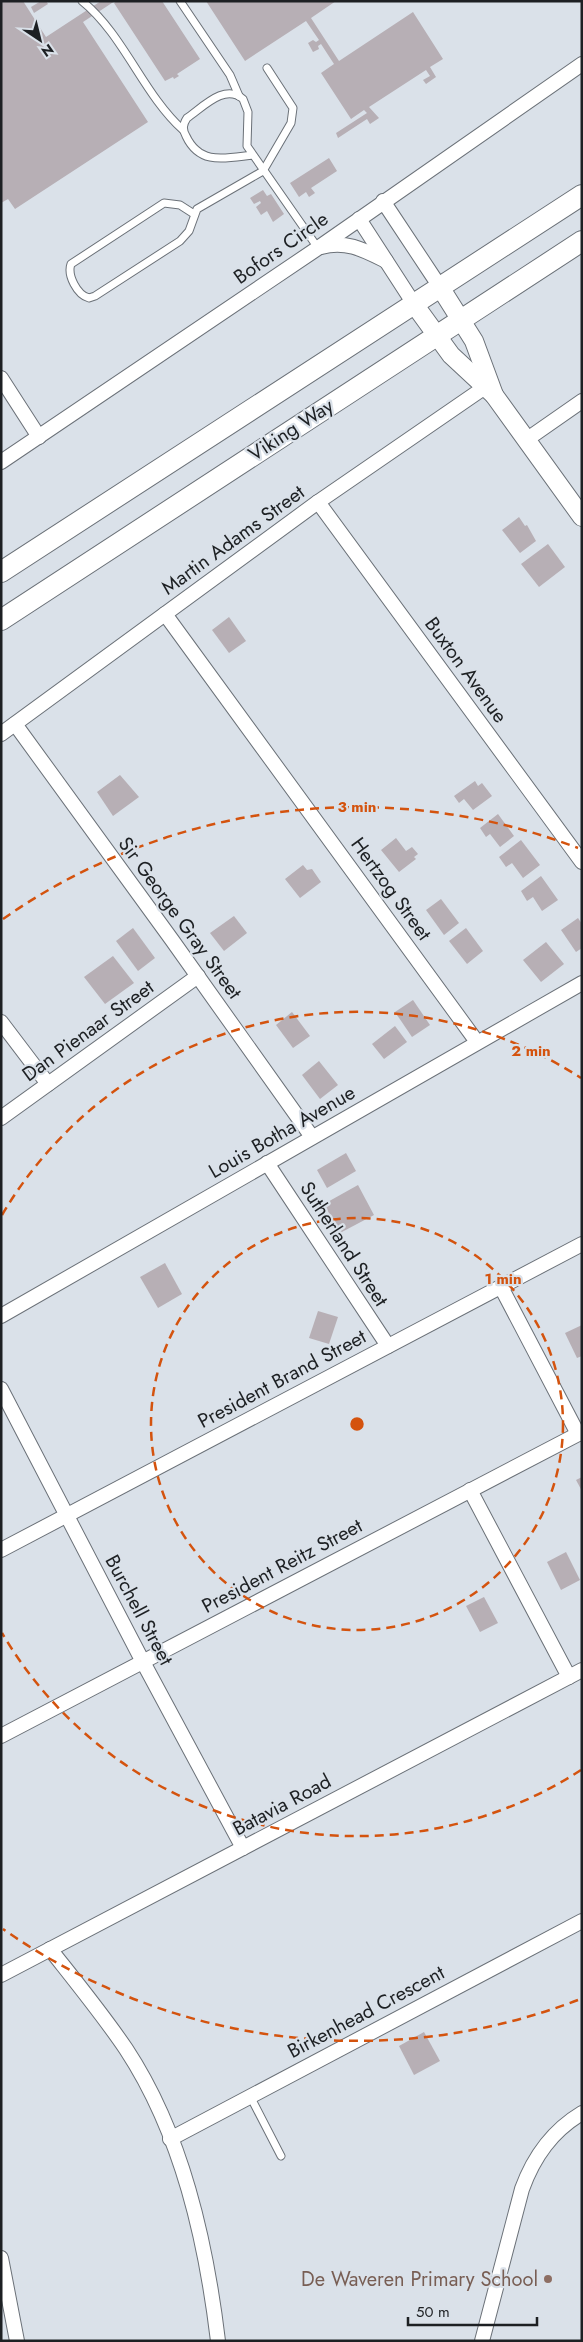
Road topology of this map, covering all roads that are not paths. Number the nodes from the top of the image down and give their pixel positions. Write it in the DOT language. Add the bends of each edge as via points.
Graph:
graph roads {
  1 [pos="82,1"];
  2 [pos="180,1"];
  3 [pos="582,64"];
  4 [pos="268,68"];
  5 [pos="239,96"];
  6 [pos="183,130"];
  7 [pos="253,155"];
  8 [pos="263,171"];
  9 [pos="582,195"];
  10 [pos="383,201"];
  11 [pos="194,214"];
  12 [pos="359,219"];
  13 [pos="582,242"];
  14 [pos="318,248"];
  15 [pos="387,261"];
  16 [pos="440,287"];
  17 [pos="414,304"];
  18 [pos="462,319"];
  19 [pos="436,336"];
  20 [pos="1,378"];
  21 [pos="490,389"];
  22 [pos="582,401"];
  23 [pos="39,436"];
  24 [pos="526,440"];
  25 [pos="1,462"];
  26 [pos="318,502"];
  27 [pos="582,517"];
  28 [pos="1,572"];
  29 [pos="165,614"];
  30 [pos="1,620"];
  31 [pos="14,724"];
  32 [pos="1,734"];
  33 [pos="582,862"];
  34 [pos="198,976"];
  35 [pos="582,982"];
  36 [pos="1,1022"];
  37 [pos="477,1042"];
  38 [pos="48,1084"];
  39 [pos="1,1118"];
  40 [pos="312,1137"];
  41 [pos="267,1163"];
  42 [pos="582,1244"];
  43 [pos="501,1287"];
  44 [pos="1,1316"];
  45 [pos="388,1346"];
  46 [pos="1,1389"];
  47 [pos="580,1433"];
  48 [pos="470,1490"];
  49 [pos="67,1516"];
  50 [pos="1,1550"];
  51 [pos="143,1662"];
  52 [pos="582,1670"];
  53 [pos="569,1677"];
  54 [pos="1,1736"];
  55 [pos="243,1848"];
  56 [pos="582,1921"];
  57 [pos="50,1949"];
  58 [pos="1,1975"];
  59 [pos="250,2096"];
  60 [pos="582,2113"];
  61 [pos="170,2139"];
  62 [pos="281,2156"];
  63 [pos="1,2258"];
  64 [pos="17,2341"];
  65 [pos="218,2341"];
  66 [pos="482,2341"];
  1 -- 6 [label="lane" via="101,20 163,109"];
  2 -- 5 [label="lane" via="230,76"];
  3 -- 10 [label="street, Bofors Circle"];
  4 -- 8 [label="lane" via="293,108 291,123"];
  5 -- 6 [label="lane" via="230,92 223,94 187,118"];
  5 -- 7 [label="lane" via="248,112 246,141"];
  6 -- 7 [label="lane" via="194,150 202,155 214,159"];
  7 -- 8 [label="lane"];
  8 -- 11 [label="lane" via="209,201"];
  8 -- 14 [label="lane"];
  9 -- 16 [label="main road, Viking Way"];
  10 -- 12 [label="street, Bofors Circle"];
  10 -- 16 [label="street"];
  11 -- 11 [label="lane" via="180,205 164,203 71,264 70,274 80,293 89,298 95,296 180,241 189,231"];
  12 -- 14 [label="street, Bofors Circle"];
  12 -- 15 [label="street"];
  13 -- 18 [label="main road, Viking Way"];
  14 -- 15 [label="street" via="350,245"];
  14 -- 23 [label="street, Bofors Circle"];
  15 -- 17 [label="street"];
  16 -- 17 [label="main road, Viking Way"];
  16 -- 18 [label="street"];
  17 -- 19 [label="street"];
  17 -- 28 [label="main road, Viking Way"];
  18 -- 19 [label="main road, Viking Way"];
  18 -- 21 [label="street" via="474,340"];
  19 -- 21 [label="street" via="451,355"];
  19 -- 30 [label="main road, Viking Way"];
  20 -- 23 [label="street"];
  21 -- 24 [label="street"];
  21 -- 26 [label="street, Martin Adams Street"];
  22 -- 24 [label="street"];
  23 -- 25 [label="street, Bofors Circle"];
  24 -- 27 [label="street"];
  26 -- 29 [label="street, Martin Adams Street"];
  26 -- 33 [label="street, Buxton Avenue"];
  29 -- 31 [label="street, Martin Adams Street"];
  29 -- 37 [label="street, Hertzog Street"];
  31 -- 32 [label="street, Martin Adams Street"];
  31 -- 34 [label="street, Sir George Gray Street"];
  34 -- 38 [label="street, Dan Pienaar Street"];
  34 -- 40 [label="street, Sir George Gray Street"];
  35 -- 37 [label="street, Louis Botha Avenue"];
  36 -- 38 [label="street"];
  37 -- 40 [label="street, Louis Botha Avenue"];
  38 -- 39 [label="street, Dan Pienaar Street"];
  40 -- 41 [label="street, Louis Botha Avenue"];
  41 -- 44 [label="street, Louis Botha Avenue"];
  41 -- 45 [label="street, Sutherland Street"];
  42 -- 43 [label="street, President Brand Street"];
  43 -- 45 [label="street, President Brand Street"];
  43 -- 47 [label="street"];
  45 -- 49 [label="street, President Brand Street"];
  46 -- 49 [label="street, Burchell Street"];
  47 -- 48 [label="street, President Reitz Street"];
  48 -- 51 [label="street, President Reitz Street"];
  48 -- 53 [label="street"];
  49 -- 50 [label="street, President Brand Street"];
  49 -- 51 [label="street, Burchell Street"];
  51 -- 54 [label="street, President Reitz Street"];
  51 -- 55 [label="street, Burchell Street"];
  52 -- 53 [label="street, Batavia Road"];
  53 -- 55 [label="street, Batavia Road"];
  55 -- 57 [label="street, Batavia Road"];
  56 -- 59 [label="street, Birkenhead Crescent"];
  57 -- 58 [label="street, Batavia Road"];
  57 -- 61 [label="street" via="126,2050"];
  59 -- 61 [label="street, Birkenhead Crescent"];
  59 -- 62 [label="lane"];
  60 -- 66 [label="street" via="556,2132 528,2172"];
  61 -- 65 [label="street" via="183,2172 205,2261"];
  63 -- 64 [label="street"];
}
